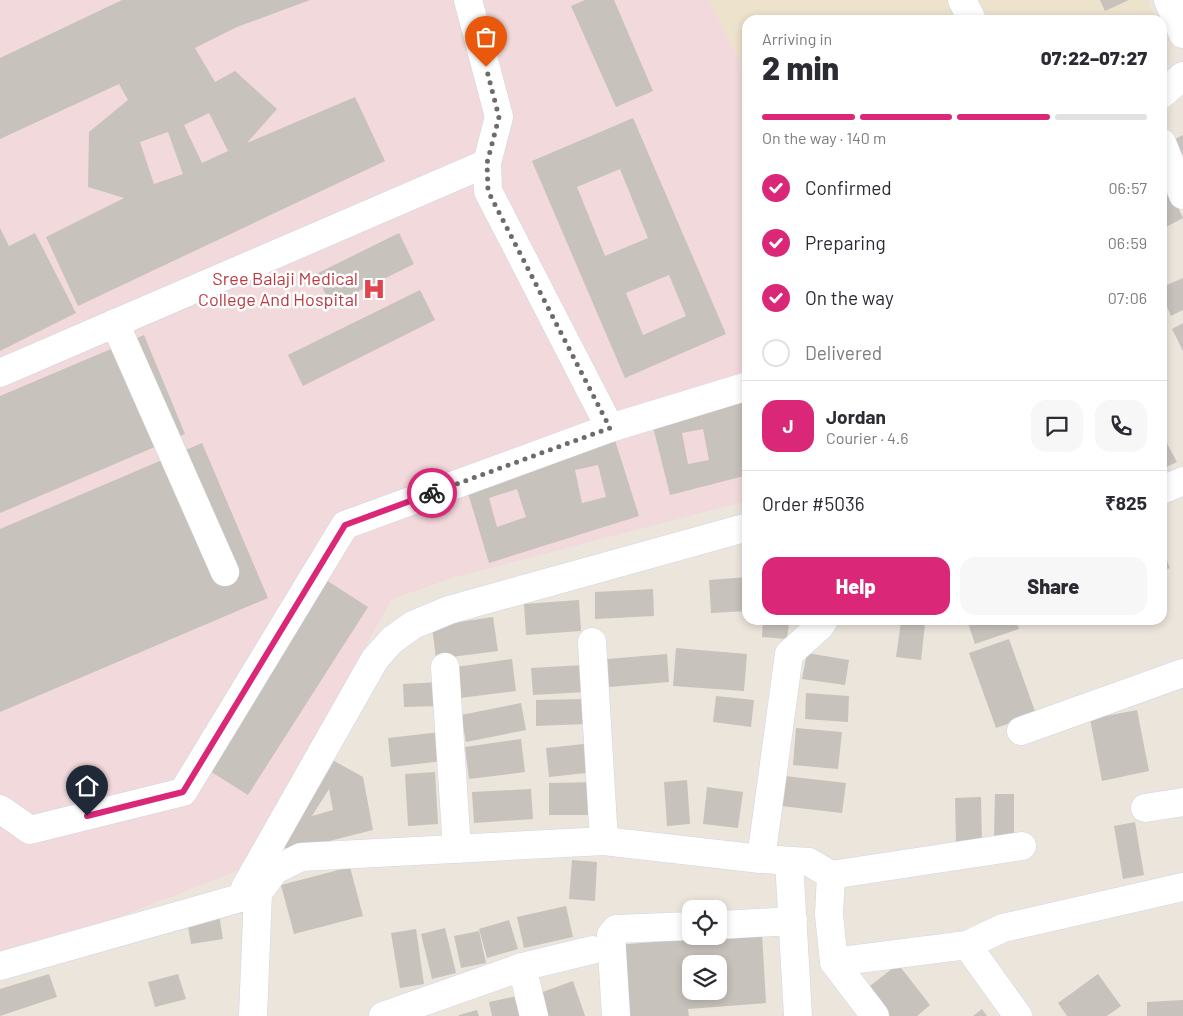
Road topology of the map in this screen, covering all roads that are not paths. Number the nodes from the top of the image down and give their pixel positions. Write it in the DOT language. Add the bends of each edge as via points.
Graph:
graph roads {
  1 [pos="468,0"];
  2 [pos="962,0"];
  3 [pos="1168,0"];
  4 [pos="970,15"];
  5 [pos="1183,34"];
  6 [pos="1183,76"];
  7 [pos="1167,90"];
  8 [pos="1167,156"];
  9 [pos="487,163"];
  10 [pos="1183,195"];
  11 [pos="115,323"];
  12 [pos="0,373"];
  13 [pos="742,388"];
  14 [pos="610,428"];
  15 [pos="1183,481"];
  16 [pos="1167,488"];
  17 [pos="742,528"];
  18 [pos="226,572"];
  19 [pos="821,625"];
  20 [pos="592,642"];
  21 [pos="445,667"];
  22 [pos="1183,672"];
  23 [pos="1021,731"];
  24 [pos="1183,802"];
  25 [pos="1145,808"];
  26 [pos="0,809"];
  27 [pos="604,841"];
  28 [pos="1022,846"];
  29 [pos="458,849"];
  30 [pos="761,859"];
  31 [pos="789,861"];
  32 [pos="831,875"];
  33 [pos="1183,887"];
  34 [pos="249,896"];
  35 [pos="793,921"];
  36 [pos="727,925"];
  37 [pos="682,926"];
  38 [pos="967,945"];
  39 [pos="592,950"];
  40 [pos="834,962"];
  41 [pos="0,966"];
  42 [pos="522,968"];
  43 [pos="253,1016"];
  44 [pos="383,1016"];
  45 [pos="534,1016"];
  46 [pos="616,1016"];
  47 [pos="798,1016"];
  48 [pos="875,1016"];
  49 [pos="1018,1016"];
  1 -- 9 [label="street" via="499,117"];
  2 -- 4 [label="street"];
  3 -- 5 [label="street"];
  6 -- 7 [label="street"];
  8 -- 10 [label="street"];
  9 -- 11 [label="street"];
  9 -- 14 [label="street" via="488,191"];
  11 -- 12 [label="street"];
  11 -- 18 [label="street"];
  13 -- 14 [label="street"];
  14 -- 26 [label="street" via="345,525 183,792 30,830"];
  15 -- 16 [label="street"];
  17 -- 34 [label="street" via="449,610 413,625 392,640 375,659"];
  19 -- 30 [label="street" via="789,654"];
  20 -- 27 [label="street"];
  21 -- 29 [label="street"];
  22 -- 23 [label="street"];
  24 -- 25 [label="street"];
  27 -- 29 [label="street"];
  27 -- 30 [label="street"];
  28 -- 32 [label="street"];
  29 -- 34 [label="street" via="301,857 275,870"];
  30 -- 31 [label="street"];
  31 -- 32 [label="street" via="809,862"];
  31 -- 35 [label="street"];
  32 -- 40 [label="street" via="829,915"];
  33 -- 38 [label="street" via="1004,928"];
  34 -- 41 [label="street"];
  34 -- 43 [label="street"];
  35 -- 36 [label="street"];
  35 -- 47 [label="street"];
  37 -- 46 [label="street" via="616,930 611,935"];
  38 -- 40 [label="street"];
  38 -- 49 [label="street"];
  39 -- 42 [label="street"];
  40 -- 48 [label="street"];
  42 -- 44 [label="street"];
  42 -- 45 [label="street"];
}
